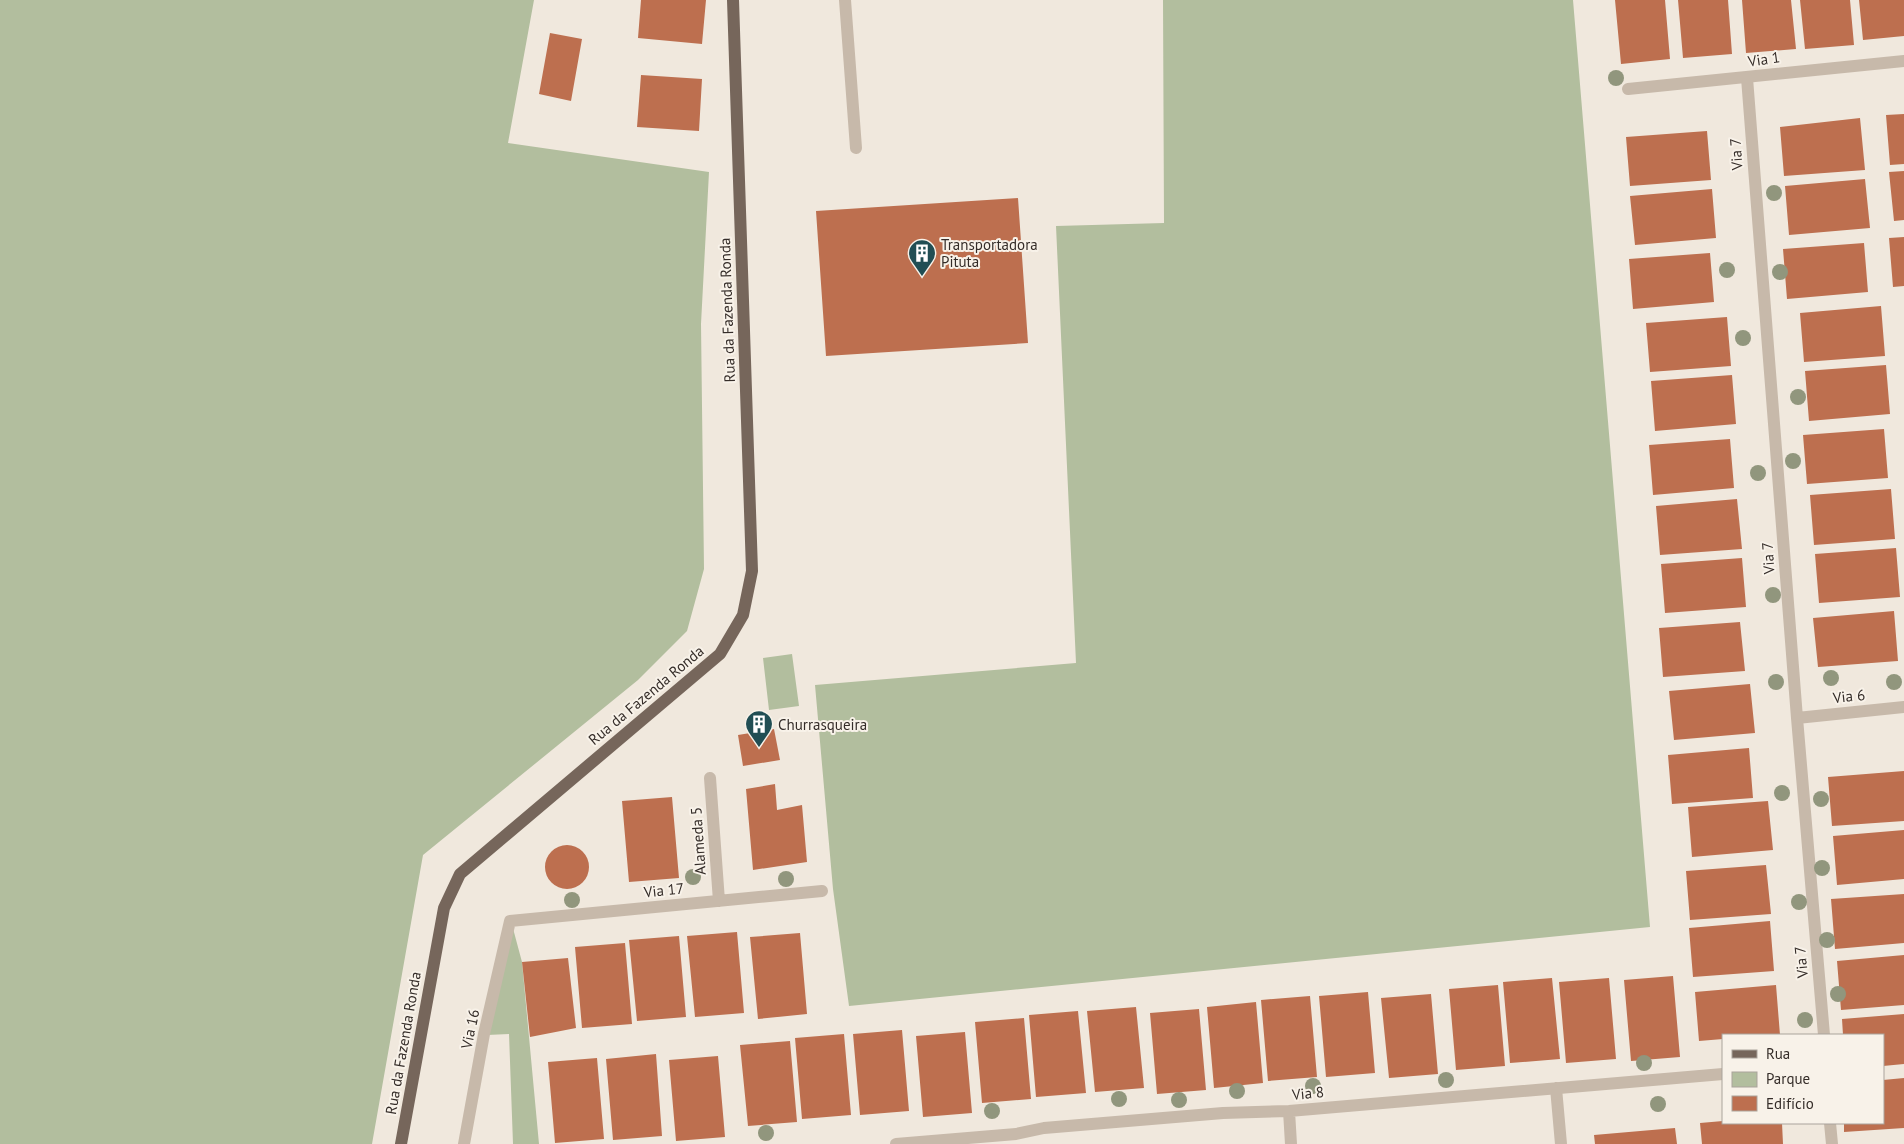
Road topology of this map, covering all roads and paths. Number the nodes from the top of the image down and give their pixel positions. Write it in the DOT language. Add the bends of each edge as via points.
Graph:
graph roads {
  1 [pos="733,0"];
  2 [pos="845,0"];
  3 [pos="1904,61"];
  4 [pos="1747,78"];
  5 [pos="1628,89"];
  6 [pos="856,148"];
  7 [pos="1904,708"];
  8 [pos="1796,718"];
  9 [pos="710,778"];
  10 [pos="822,891"];
  11 [pos="718,901"];
  12 [pos="510,921"];
  13 [pos="1824,1034"];
  14 [pos="1722,1074"];
  15 [pos="1556,1088"];
  16 [pos="1289,1111"];
  17 [pos="1830,1124"];
  18 [pos="1016,1139"];
  19 [pos="401,1144"];
  20 [pos="464,1144"];
  21 [pos="896,1144"];
  22 [pos="1291,1144"];
  23 [pos="1561,1144"];
  24 [pos="1832,1144"];
  1 -- 19 [label="main road, Rua da Fazenda Ronda" via="752,571 743,615 720,654 460,874 444,908"];
  2 -- 6 [label="street"];
  3 -- 4 [label="street, Via 1"];
  4 -- 5 [label="street, Via 1"];
  4 -- 8 [label="street, Via 7"];
  7 -- 8 [label="street, Via 6"];
  8 -- 13 [label="street, Via 7"];
  9 -- 11 [label="street, Alameda 5"];
  10 -- 11 [label="street, Via 17"];
  11 -- 12 [label="street, Via 17"];
  12 -- 20 [label="street, Via 16" via="484,1034"];
  14 -- 15 [label="street, Via 8"];
  15 -- 16 [label="street, Via 8"];
  15 -- 23 [label="street"];
  16 -- 18 [label="street, Via 8" via="1223,1113 1044,1128"];
  16 -- 22 [label="street"];
  17 -- 24 [label="street"];
  18 -- 21 [label="street, Via 8"];
}
